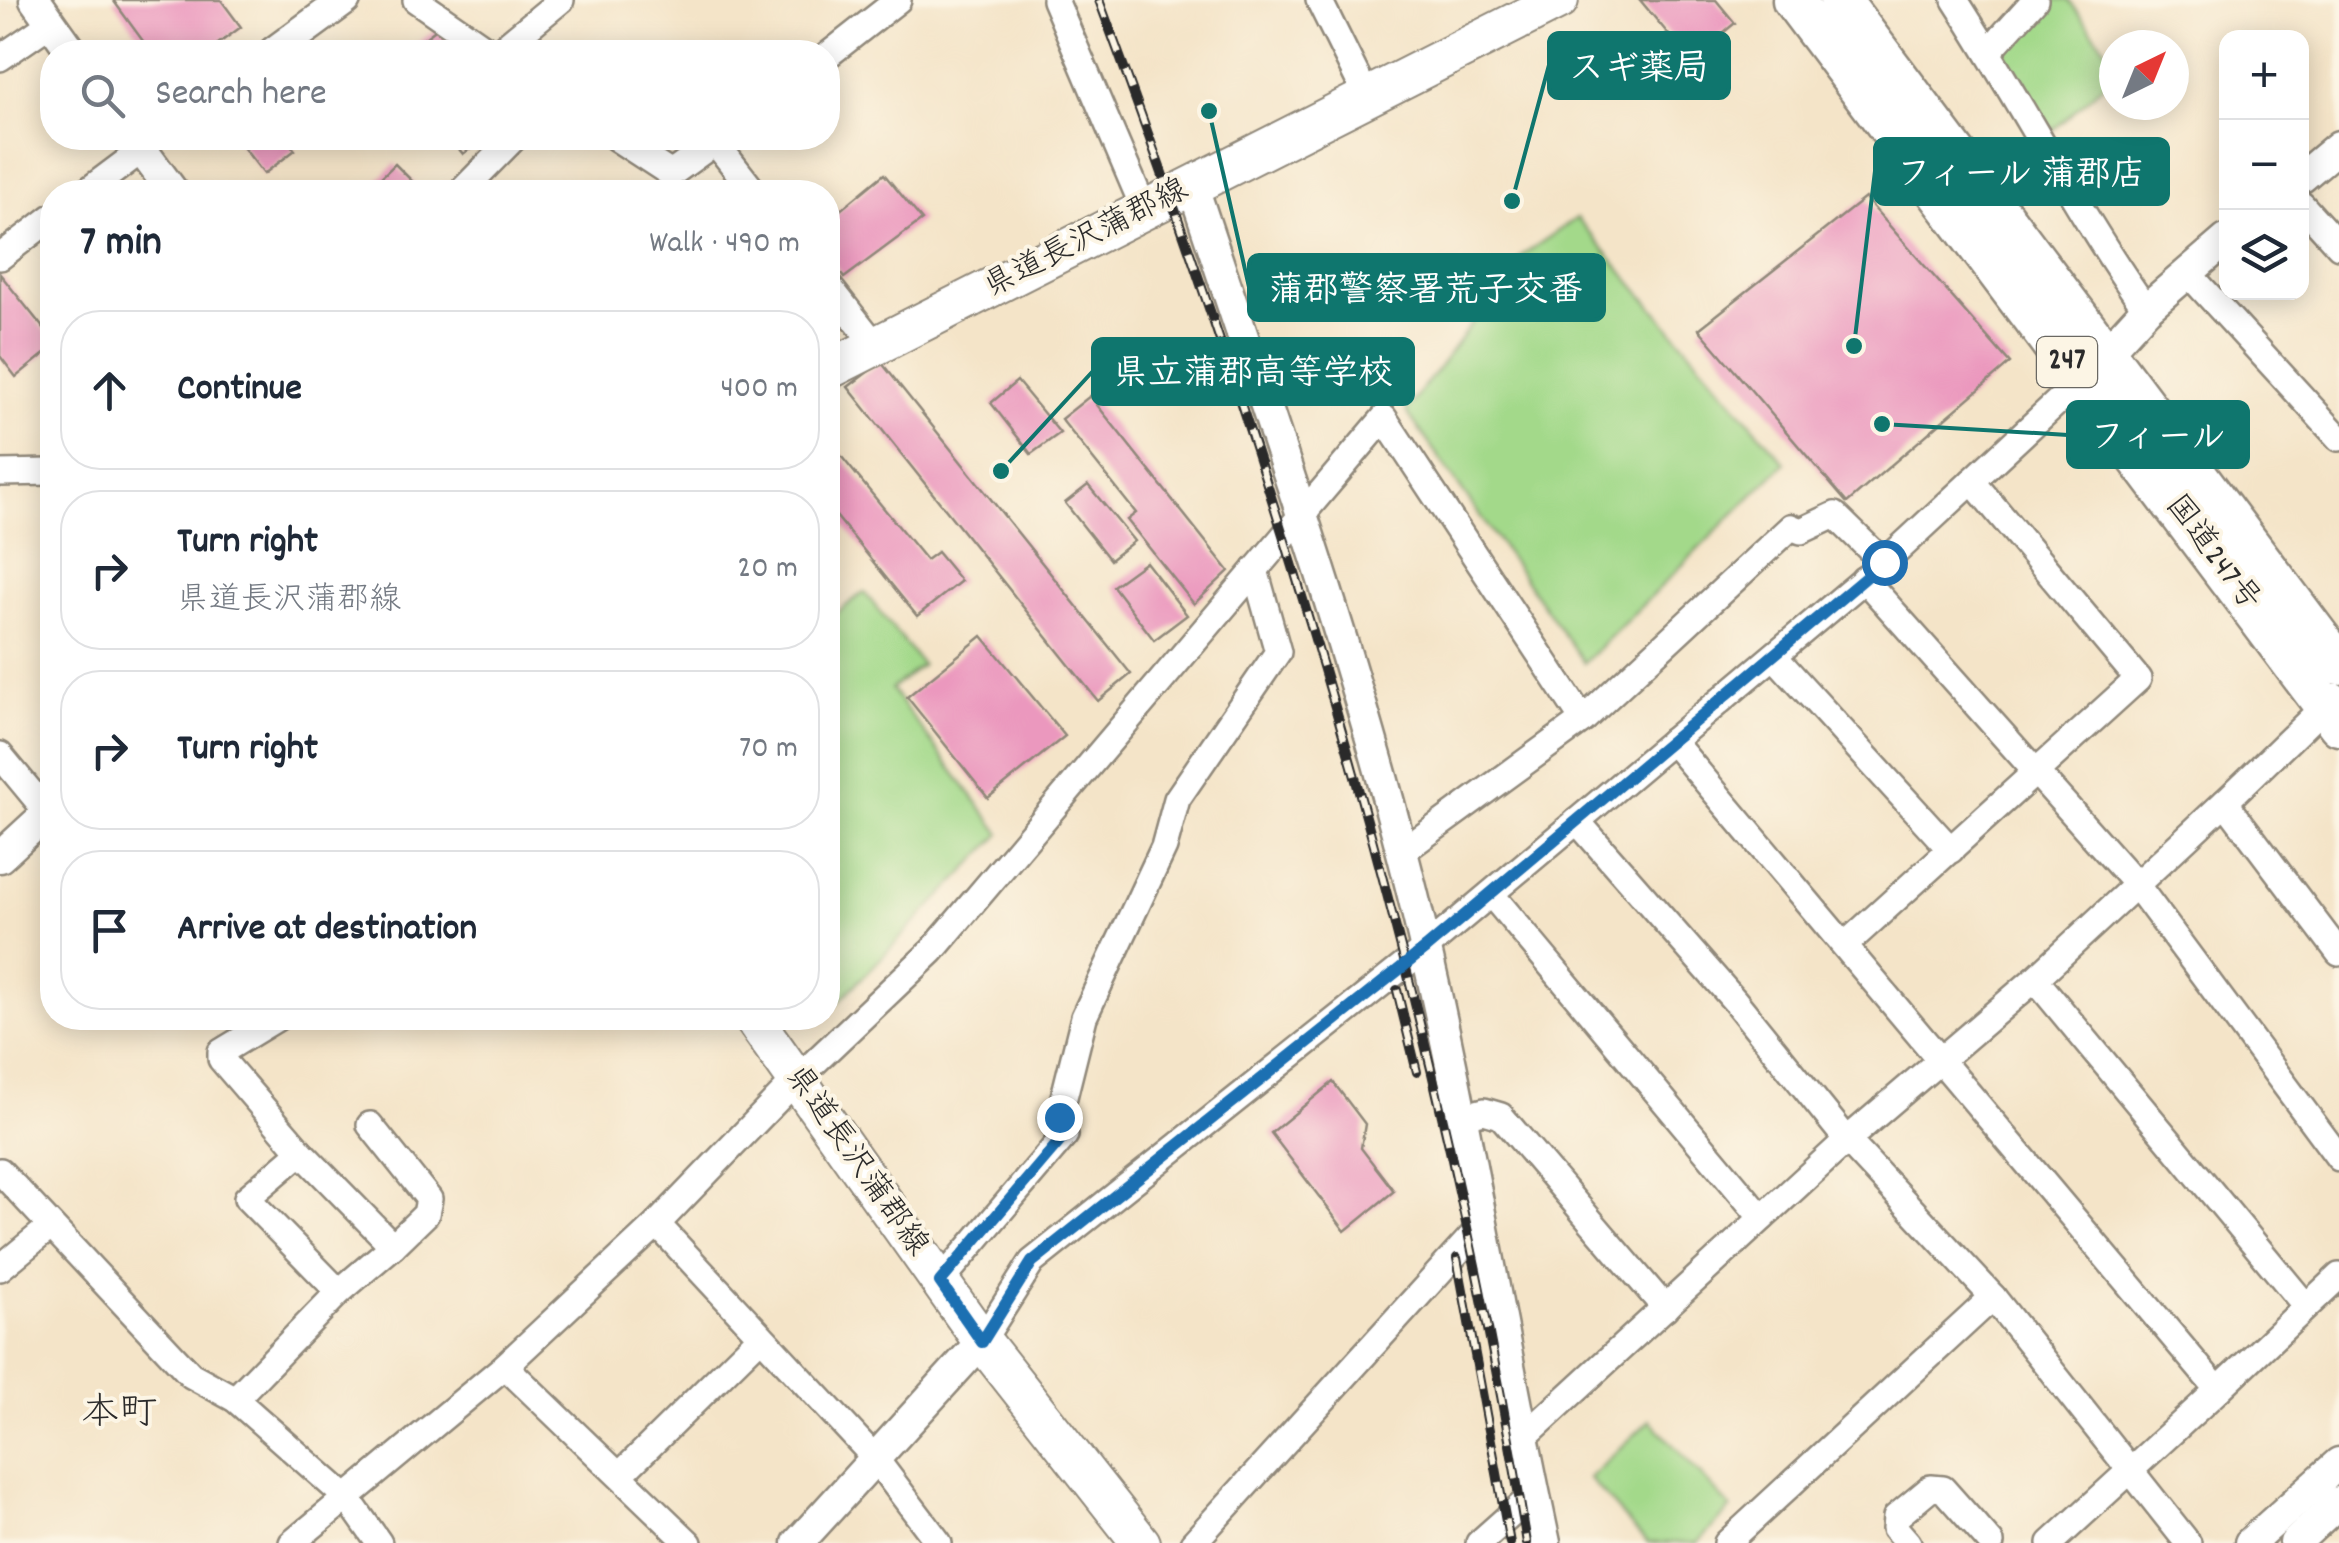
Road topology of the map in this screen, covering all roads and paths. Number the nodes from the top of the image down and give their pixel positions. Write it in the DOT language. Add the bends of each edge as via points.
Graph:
graph roads {
  1 [pos="346,0"];
  2 [pos="416,0"];
  3 [pos="561,0"];
  4 [pos="898,0"];
  5 [pos="1055,0"];
  6 [pos="1319,0"];
  7 [pos="1559,0"];
  8 [pos="1792,0"];
  9 [pos="1840,0"];
  10 [pos="1954,0"];
  11 [pos="2035,0"];
  12 [pos="42,12"];
  13 [pos="63,40"];
  14 [pos="291,40"];
  15 [pos="476,40"];
  16 [pos="509,40"];
  17 [pos="840,46"];
  18 [pos="1988,52"];
  19 [pos="0,58"];
  20 [pos="1368,97"];
  21 [pos="2339,146"];
  22 [pos="136,150"];
  23 [pos="149,150"];
  24 [pos="502,150"];
  25 [pos="634,150"];
  26 [pos="704,150"];
  27 [pos="725,150"];
  28 [pos="2309,172"];
  29 [pos="100,180"];
  30 [pos="166,180"];
  31 [pos="473,180"];
  32 [pos="746,180"];
  33 [pos="1193,187"];
  34 [pos="2307,210"];
  35 [pos="1144,211"];
  36 [pos="40,227"];
  37 [pos="2219,246"];
  38 [pos="2339,246"];
  39 [pos="0,257"];
  40 [pos="2188,273"];
  41 [pos="840,300"];
  42 [pos="2146,309"];
  43 [pos="876,346"];
  44 [pos="840,364"];
  45 [pos="2094,366"];
  46 [pos="2339,438"];
  47 [pos="0,472"];
  48 [pos="40,472"];
  49 [pos="1972,481"];
  50 [pos="1302,517"];
  51 [pos="1255,570"];
  52 [pos="1874,571"];
  53 [pos="1774,656"];
  54 [pos="2339,664"];
  55 [pos="2334,708"];
  56 [pos="1583,720"];
  57 [pos="1672,741"];
  58 [pos="0,756"];
  59 [pos="2036,772"];
  60 [pos="40,800"];
  61 [pos="2226,802"];
  62 [pos="40,820"];
  63 [pos="1577,821"];
  64 [pos="1951,850"];
  65 [pos="1402,852"];
  66 [pos="0,857"];
  67 [pos="2134,883"];
  68 [pos="1490,894"];
  69 [pos="1845,945"];
  70 [pos="1426,948"];
  71 [pos="2339,953"];
  72 [pos="2034,979"];
  73 [pos="257,1030"];
  74 [pos="761,1030"];
  75 [pos="1940,1058"];
  76 [pos="796,1080"];
  77 [pos="1461,1116"];
  78 [pos="370,1125"];
  79 [pos="1847,1140"];
  80 [pos="301,1152"];
  81 [pos="2339,1158"];
  82 [pos="0,1171"];
  83 [pos="1762,1218"];
  84 [pos="657,1224"];
  85 [pos="1482,1224"];
  86 [pos="50,1227"];
  87 [pos="393,1246"];
  88 [pos="0,1268"];
  89 [pos="2339,1276"];
  90 [pos="940,1282"];
  91 [pos="340,1292"];
  92 [pos="1993,1298"];
  93 [pos="2305,1305"];
  94 [pos="1666,1308"];
  95 [pos="760,1338"];
  96 [pos="982,1342"];
  97 [pos="505,1366"];
  98 [pos="2218,1390"];
  99 [pos="236,1399"];
  100 [pos="1523,1438"];
  101 [pos="874,1457"];
  102 [pos="2339,1463"];
  103 [pos="2130,1473"];
  104 [pos="621,1474"];
  105 [pos="1534,1494"];
  106 [pos="348,1499"];
  107 [pos="2339,1502"];
  108 [pos="1740,1539"];
  109 [pos="292,1543"];
  110 [pos="379,1543"];
  111 [pos="689,1543"];
  112 [pos="798,1543"];
  113 [pos="939,1543"];
  114 [pos="1141,1543"];
  115 [pos="1192,1543"];
  116 [pos="1479,1543"];
  117 [pos="1544,1543"];
  118 [pos="1908,1543"];
  119 [pos="1991,1543"];
  120 [pos="2051,1543"];
  121 [pos="2188,1543"];
  122 [pos="2250,1543"];
  123 [pos="2296,1543"];
  1 -- 14 [label="street"];
  2 -- 15 [label="street"];
  3 -- 16 [label="street"];
  4 -- 17 [label="street"];
  5 -- 35 [label="street"];
  6 -- 20 [label="street"];
  7 -- 20 [label="main road, 県道長沢蒲郡線"];
  8 -- 45 [label="highway, 国道247号 / 247"];
  9 -- 45 [label="highway, 国道247号 / 247"];
  10 -- 18 [label="street"];
  11 -- 18 [label="street"];
  12 -- 13 [label="street"];
  12 -- 19 [label="street"];
  18 -- 42 [label="street" via="2092,233"];
  20 -- 33 [label="main road, 県道長沢蒲郡線"];
  21 -- 28 [label="street"];
  22 -- 29 [label="street"];
  23 -- 30 [label="street"];
  24 -- 31 [label="street"];
  25 -- 26 [label="street" via="671,174"];
  27 -- 32 [label="street"];
  33 -- 35 [label="main road, 県道長沢蒲郡線"];
  33 -- 50 [label="street"];
  34 -- 38 [label="street"];
  35 -- 43 [label="main road, 県道長沢蒲郡線"];
  36 -- 39 [label="street"];
  37 -- 40 [label="street"];
  40 -- 42 [label="street"];
  40 -- 46 [label="street"];
  41 -- 43 [label="street"];
  42 -- 45 [label="street"];
  43 -- 44 [label="main road, 県道長沢蒲郡線"];
  45 -- 49 [label="street"];
  45 -- 54 [label="highway, 国道247号 / 247"];
  45 -- 55 [label="highway, 国道247号 / 247"];
  47 -- 48 [label="street"];
  49 -- 52 [label="street"];
  49 -- 59 [label="street" via="2138,679"];
  50 -- 51 [label="street"];
  50 -- 56 [label="street" via="1384,418"];
  50 -- 65 [label="street"];
  51 -- 76 [label="street" via="932,951"];
  51 -- 90 [label="street" via="1278,652 1176,799 1164,847 1084,1017 1059,1117 1065,1135"];
  52 -- 53 [label="street"];
  52 -- 56 [label="street" via="1835,516 1800,531 1791,528"];
  52 -- 59 [label="street"];
  53 -- 57 [label="street"];
  53 -- 64 [label="street"];
  55 -- 61 [label="street"];
  56 -- 65 [label="street"];
  57 -- 63 [label="street"];
  57 -- 69 [label="street"];
  58 -- 60 [label="street"];
  59 -- 64 [label="street"];
  59 -- 67 [label="street"];
  61 -- 67 [label="street"];
  61 -- 71 [label="street"];
  62 -- 66 [label="street"];
  63 -- 68 [label="street"];
  63 -- 79 [label="street"];
  64 -- 69 [label="street"];
  65 -- 70 [label="street"];
  67 -- 72 [label="street"];
  67 -- 81 [label="street"];
  68 -- 70 [label="street"];
  68 -- 83 [label="street"];
  69 -- 75 [label="street"];
  70 -- 77 [label="street"];
  70 -- 96 [label="street" via="1032,1262"];
  72 -- 75 [label="street"];
  72 -- 93 [label="street"];
  73 -- 80 [label="street" via="221,1052 221,1059"];
  74 -- 76 [label="main road, 県道長沢蒲郡線"];
  75 -- 79 [label="street"];
  75 -- 98 [label="street"];
  76 -- 84 [label="street"];
  76 -- 90 [label="main road, 県道長沢蒲郡線"];
  77 -- 85 [label="street"];
  77 -- 94 [label="street" via="1501,1116"];
  78 -- 87 [label="street" via="429,1200 426,1214"];
  79 -- 83 [label="street"];
  79 -- 92 [label="street"];
  80 -- 87 [label="street"];
  80 -- 91 [label="street" via="247,1198"];
  82 -- 86 [label="street"];
  83 -- 94 [label="street"];
  84 -- 95 [label="street"];
  84 -- 97 [label="street"];
  85 -- 100 [label="street"];
  85 -- 115 [label="street"];
  86 -- 88 [label="street"];
  86 -- 99 [label="street" via="191,1375"];
  87 -- 91 [label="street"];
  89 -- 93 [label="street"];
  90 -- 96 [label="main road, 県道長沢蒲郡線"];
  91 -- 99 [label="street"];
  92 -- 103 [label="street"];
  92 -- 108 [label="street"];
  93 -- 98 [label="street"];
  94 -- 100 [label="street"];
  95 -- 101 [label="street"];
  95 -- 104 [label="street"];
  96 -- 101 [label="street"];
  96 -- 114 [label="main road, 県道長沢蒲郡線"];
  97 -- 104 [label="street"];
  97 -- 106 [label="street"];
  98 -- 103 [label="street"];
  99 -- 106 [label="street"];
  100 -- 105 [label="street"];
  101 -- 112 [label="street"];
  101 -- 113 [label="street"];
  102 -- 122 [label="street"];
  103 -- 120 [label="street"];
  103 -- 121 [label="street"];
  104 -- 111 [label="street"];
  105 -- 116 [label="street"];
  105 -- 117 [label="street"];
  106 -- 109 [label="street"];
  106 -- 110 [label="street"];
  107 -- 123 [label="street"];
  118 -- 119 [label="street" via="1894,1528 1896,1517 1931,1488 1942,1489"];
}
